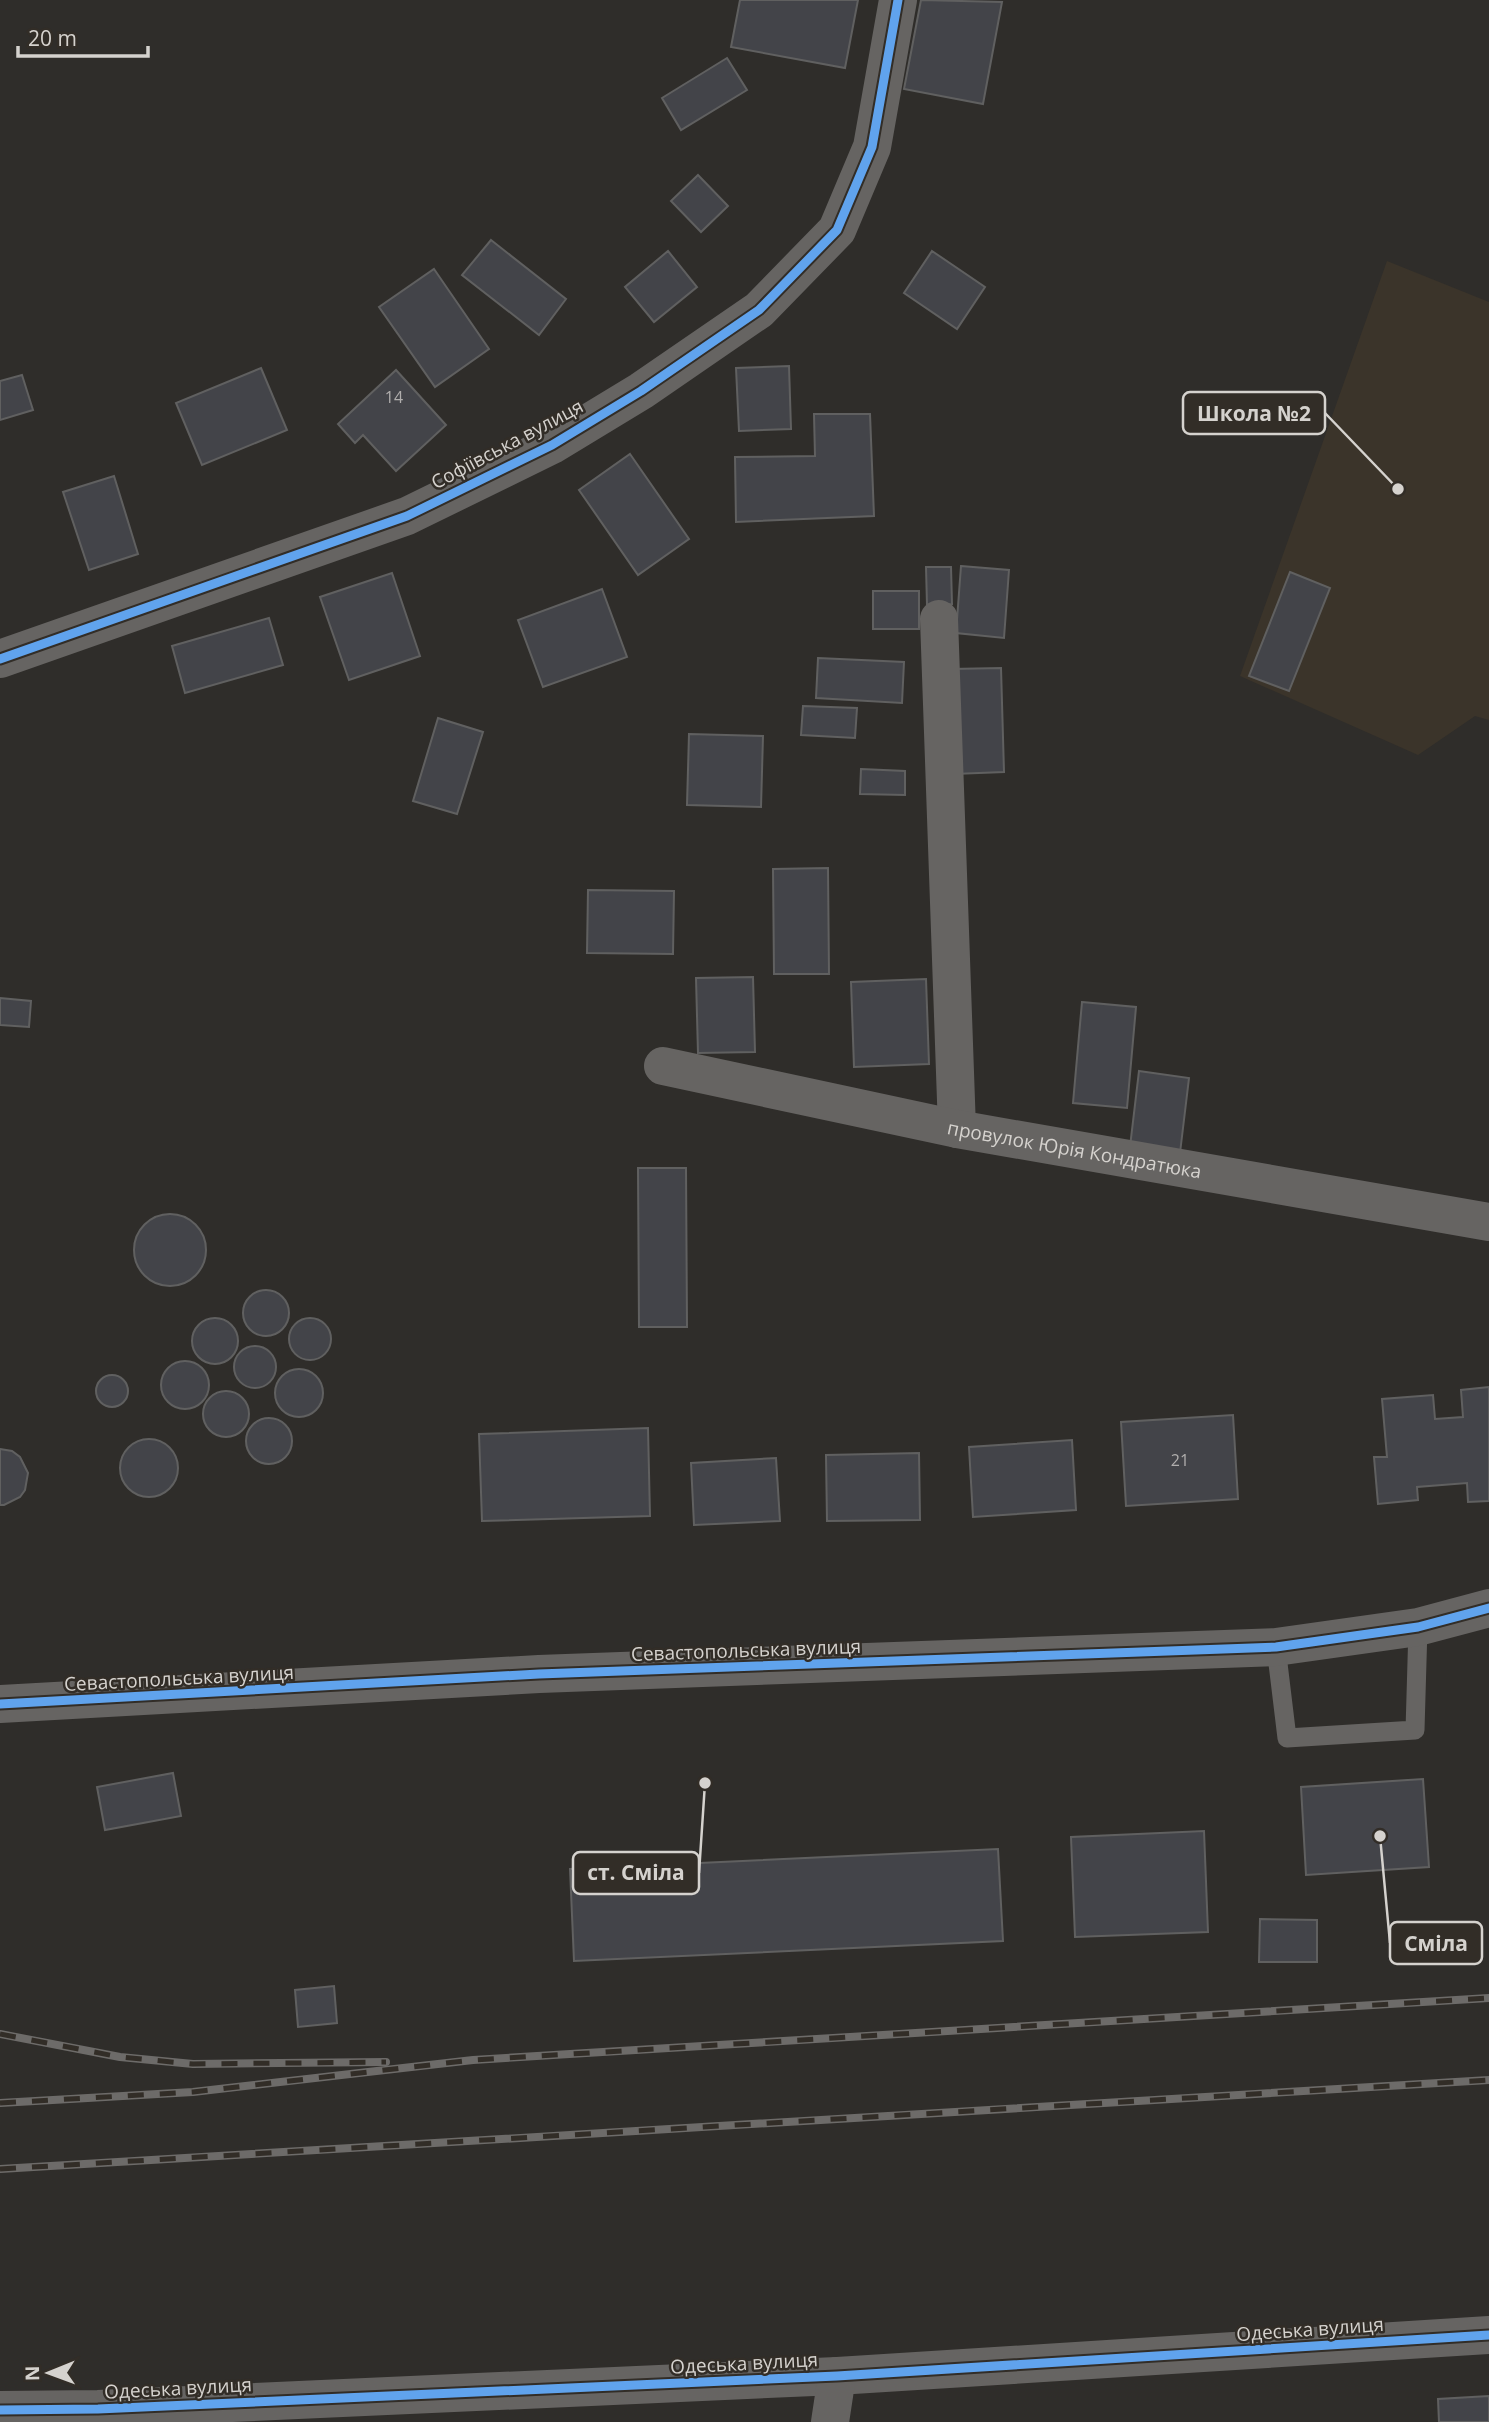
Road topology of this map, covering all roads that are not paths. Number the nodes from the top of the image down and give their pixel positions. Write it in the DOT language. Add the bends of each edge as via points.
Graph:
graph roads {
  1 [pos="898,0"];
  2 [pos="939,619"];
  3 [pos="0,659"];
  4 [pos="663,1066"];
  5 [pos="957,1129"];
  6 [pos="1489,1222"];
  7 [pos="1489,1608"];
  8 [pos="1418,1627"];
  9 [pos="1276,1647"];
  10 [pos="0,1704"];
  11 [pos="1489,2335"];
  12 [pos="837,2376"];
  13 [pos="0,2410"];
  14 [pos="97,2416"];
  15 [pos="830,2422"];
  1 -- 3 [label="street, Софіївська вулиця" via="872,147 838,230 759,310 552,445 407,516"];
  2 -- 5 [label="street"];
  4 -- 5 [label="street, провулок Юрія Кондратюка"];
  5 -- 6 [label="street, провулок Юрія Кондратюка"];
  7 -- 8 [label="street, Севастопольська вулиця"];
  8 -- 9 [label="street, Севастопольська вулиця"];
  8 -- 9 [label="lane" via="1415,1730 1287,1738"];
  9 -- 10 [label="street, Севастопольська вулиця" via="539,1674"];
  11 -- 12 [label="street, Одеська вулиця"];
  12 -- 14 [label="street, Одеська вулиця"];
  12 -- 15 [label="street"];
  13 -- 14 [label="street, Одеська вулиця"];
}
